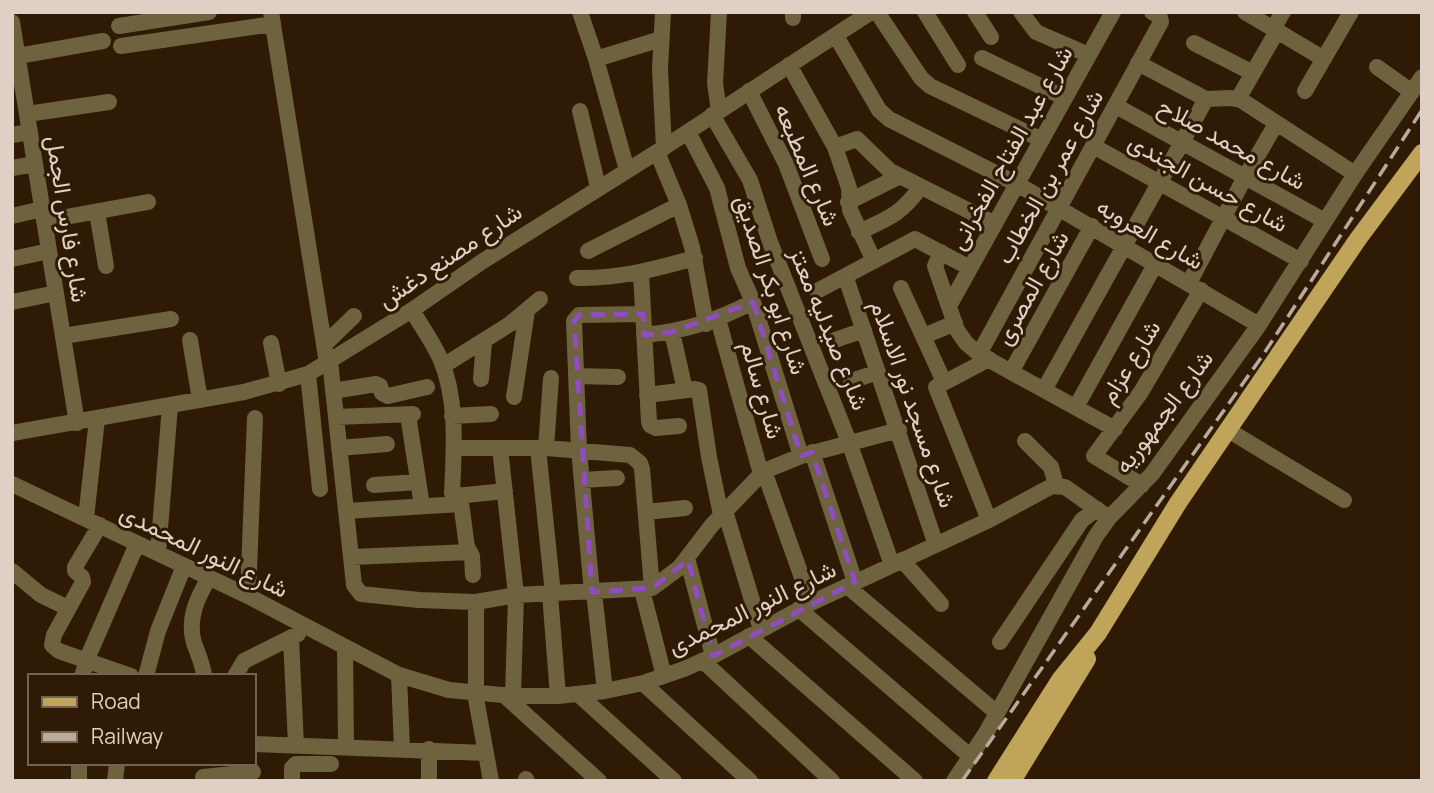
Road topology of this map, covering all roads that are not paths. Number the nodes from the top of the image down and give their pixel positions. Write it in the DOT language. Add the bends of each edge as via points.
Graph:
graph roads {
  1 [pos="209,12"];
  2 [pos="580,12"];
  3 [pos="663,12"];
  4 [pos="719,12"];
  5 [pos="871,12"];
  6 [pos="877,12"];
  7 [pos="925,12"];
  8 [pos="975,12"];
  9 [pos="1021,12"];
  10 [pos="1245,12"];
  11 [pos="1283,12"];
  12 [pos="1350,12"];
  13 [pos="1111,13"];
  14 [pos="1156,17"];
  15 [pos="272,18"];
  16 [pos="12,22"];
  17 [pos="119,26"];
  18 [pos="1275,30"];
  19 [pos="836,36"];
  20 [pos="991,37"];
  21 [pos="661,39"];
  22 [pos="103,41"];
  23 [pos="1194,43"];
  24 [pos="121,46"];
  25 [pos="1089,55"];
  26 [pos="18,56"];
  27 [pos="982,58"];
  28 [pos="596,59"];
  29 [pos="1324,59"];
  30 [pos="1139,63"];
  31 [pos="789,65"];
  32 [pos="958,65"];
  33 [pos="1377,67"];
  34 [pos="1253,73"];
  35 [pos="1422,77"];
  36 [pos="18,90"];
  37 [pos="749,91"];
  38 [pos="1305,91"];
  39 [pos="1412,92"];
  40 [pos="1065,98"];
  41 [pos="1206,99"];
  42 [pos="1238,99"];
  43 [pos="109,102"];
  44 [pos="1116,106"];
  45 [pos="580,111"];
  46 [pos="716,113"];
  47 [pos="27,114"];
  48 [pos="1276,124"];
  49 [pos="30,132"];
  50 [pos="688,132"];
  51 [pos="12,135"];
  52 [pos="1042,140"];
  53 [pos="1182,142"];
  54 [pos="1093,146"];
  55 [pos="835,147"];
  56 [pos="660,150"];
  57 [pos="1422,153"];
  58 [pos="35,164"];
  59 [pos="12,168"];
  60 [pos="627,170"];
  61 [pos="1355,174"];
  62 [pos="900,176"];
  63 [pos="1245,177"];
  64 [pos="1159,182"];
  65 [pos="1017,184"];
  66 [pos="598,187"];
  67 [pos="920,188"];
  68 [pos="148,202"];
  69 [pos="848,202"];
  70 [pos="679,205"];
  71 [pos="1059,207"];
  72 [pos="97,212"];
  73 [pos="43,215"];
  74 [pos="12,216"];
  75 [pos="1223,218"];
  76 [pos="1325,222"];
  77 [pos="995,224"];
  78 [pos="1092,226"];
  79 [pos="859,232"];
  80 [pos="1124,245"];
  81 [pos="49,251"];
  82 [pos="588,251"];
  83 [pos="941,251"];
  84 [pos="695,258"];
  85 [pos="12,259"];
  86 [pos="822,259"];
  87 [pos="874,261"];
  88 [pos="1301,261"];
  89 [pos="1156,263"];
  90 [pos="106,266"];
  91 [pos="970,268"];
  92 [pos="641,273"];
  93 [pos="577,278"];
  94 [pos="846,278"];
  95 [pos="1195,286"];
  96 [pos="901,288"];
  97 [pos="817,291"];
  98 [pos="56,293"];
  99 [pos="540,299"];
  100 [pos="12,302"];
  101 [pos="753,302"];
  102 [pos="949,306"];
  103 [pos="412,310"];
  104 [pos="527,311"];
  105 [pos="643,314"];
  106 [pos="355,316"];
  107 [pos="171,319"];
  108 [pos="712,322"];
  109 [pos="955,323"];
  110 [pos="1259,325"];
  111 [pos="864,330"];
  112 [pos="672,332"];
  113 [pos="644,335"];
  114 [pos="63,336"];
  115 [pos="923,336"];
  116 [pos="190,340"];
  117 [pos="835,340"];
  118 [pos="271,342"];
  119 [pos="484,342"];
  120 [pos="324,345"];
  121 [pos="984,356"];
  122 [pos="329,362"];
  123 [pos="443,366"];
  124 [pos="878,372"];
  125 [pos="1012,372"];
  126 [pos="308,374"];
  127 [pos="576,376"];
  128 [pos="618,377"];
  129 [pos="481,379"];
  130 [pos="551,379"];
  131 [pos="851,381"];
  132 [pos="944,382"];
  133 [pos="279,384"];
  134 [pos="427,387"];
  135 [pos="685,390"];
  136 [pos="1044,390"];
  137 [pos="333,391"];
  138 [pos="647,395"];
  139 [pos="513,397"];
  140 [pos="200,400"];
  141 [pos="170,406"];
  142 [pos="1076,407"];
  143 [pos="491,414"];
  144 [pos="452,416"];
  145 [pos="336,417"];
  146 [pos="255,418"];
  147 [pos="97,419"];
  148 [pos="77,423"];
  149 [pos="680,426"];
  150 [pos="1115,429"];
  151 [pos="899,430"];
  152 [pos="1228,430"];
  153 [pos="12,433"];
  154 [pos="1025,441"];
  155 [pos="849,442"];
  156 [pos="387,444"];
  157 [pos="500,447"];
  158 [pos="454,448"];
  159 [pos="542,448"];
  160 [pos="339,449"];
  161 [pos="579,450"];
  162 [pos="807,454"];
  163 [pos="763,472"];
  164 [pos="617,478"];
  165 [pos="582,480"];
  166 [pos="418,482"];
  167 [pos="12,484"];
  168 [pos="374,485"];
  169 [pos="1056,485"];
  170 [pos="1142,485"];
  171 [pos="320,489"];
  172 [pos="505,491"];
  173 [pos="461,500"];
  174 [pos="1344,500"];
  175 [pos="422,506"];
  176 [pos="685,508"];
  177 [pos="346,511"];
  178 [pos="646,512"];
  179 [pos="723,513"];
  180 [pos="1103,514"];
  181 [pos="989,520"];
  182 [pos="93,522"];
  183 [pos="136,544"];
  184 [pos="936,545"];
  185 [pos="470,552"];
  186 [pos="158,553"];
  187 [pos="351,557"];
  188 [pos="687,558"];
  189 [pos="897,562"];
  190 [pos="184,566"];
  191 [pos="12,571"];
  192 [pos="473,575"];
  193 [pos="209,578"];
  194 [pos="851,584"];
  195 [pos="647,589"];
  196 [pos="593,592"];
  197 [pos="552,594"];
  198 [pos="516,595"];
  199 [pos="248,596"];
  200 [pos="476,602"];
  201 [pos="941,604"];
  202 [pos="805,606"];
  203 [pos="68,608"];
  204 [pos="309,628"];
  205 [pos="755,633"];
  206 [pos="1098,633"];
  207 [pos="291,638"];
  208 [pos="1000,642"];
  209 [pos="345,647"];
  210 [pos="708,659"];
  211 [pos="85,668"];
  212 [pos="120,674"];
  213 [pos="147,674"];
  214 [pos="204,674"];
  215 [pos="236,674"];
  216 [pos="399,675"];
  217 [pos="664,676"];
  218 [pos="643,683"];
  219 [pos="605,691"];
  220 [pos="476,693"];
  221 [pos="578,694"];
  222 [pos="509,695"];
  223 [pos="558,696"];
  224 [pos="996,713"];
  225 [pos="256,744"];
  226 [pos="296,745"];
  227 [pos="339,746"];
  228 [pos="402,749"];
  229 [pos="429,749"];
  230 [pos="486,753"];
  231 [pos="971,757"];
  232 [pos="253,772"];
  233 [pos="330,772"];
  234 [pos="203,777"];
  235 [pos="292,781"];
  236 [pos="429,781"];
  237 [pos="491,781"];
  238 [pos="599,781"];
  239 [pos="674,781"];
  240 [pos="750,781"];
  241 [pos="832,781"];
  242 [pos="915,781"];
  243 [pos="954,781"];
  244 [pos="996,781"];
  245 [pos="1012,781"];
  1 -- 17 [label="street"];
  2 -- 28 [label="street"];
  3 -- 21 [label="street, شارع سالم"];
  4 -- 46 [label="street"];
  5 -- 19 [label="street, شارع مصنع دغش"];
  6 -- 52 [label="street" via="927,84"];
  7 -- 32 [label="street"];
  8 -- 20 [label="street"];
  9 -- 25 [label="street" via="1036,32"];
  10 -- 18 [label="street"];
  11 -- 18 [label="street"];
  12 -- 29 [label="street"];
  13 -- 25 [label="street, شارع عبد الفتاح الفخرانى"];
  14 -- 30 [label="street, شارع عمر بن الخطاب"];
  15 -- 24 [label="street"];
  15 -- 120 [label="street"];
  16 -- 26 [label="street, شارع فارس الجمل"];
  18 -- 29 [label="street"];
  18 -- 34 [label="street"];
  19 -- 31 [label="street, شارع مصنع دغش"];
  19 -- 65 [label="street, شارع العروبه" via="884,115"];
  21 -- 28 [label="street"];
  21 -- 56 [label="street, شارع سالم"];
  22 -- 26 [label="street"];
  23 -- 34 [label="street"];
  25 -- 40 [label="street, شارع عبد الفتاح الفخرانى"];
  26 -- 36 [label="street, شارع فارس الجمل"];
  27 -- 40 [label="street"];
  28 -- 60 [label="street"];
  29 -- 38 [label="street"];
  30 -- 41 [label="street"];
  30 -- 44 [label="street, شارع عمر بن الخطاب"];
  31 -- 37 [label="street, شارع مصنع دغش"];
  31 -- 55 [label="street"];
  33 -- 39 [label="street"];
  34 -- 42 [label="street"];
  35 -- 39 [label="street, شارع الجمهوريه"];
  36 -- 47 [label="street, شارع فارس الجمل"];
  37 -- 46 [label="street, شارع مصنع دغش"];
  37 -- 86 [label="street, شارع المطبعه" via="786,164"];
  39 -- 61 [label="street, شارع الجمهوريه"];
  40 -- 52 [label="street, شارع عبد الفتاح الفخرانى"];
  41 -- 42 [label="street"];
  41 -- 53 [label="street"];
  42 -- 48 [label="street"];
  43 -- 47 [label="street"];
  44 -- 53 [label="street, شارع محمد صلاح"];
  44 -- 54 [label="street, شارع عمر بن الخطاب"];
  45 -- 66 [label="street"];
  46 -- 50 [label="street, شارع مصنع دغش"];
  46 -- 155 [label="street, شارع صيدليه معتز" via="750,180 769,242"];
  47 -- 49 [label="street, شارع فارس الجمل"];
  48 -- 61 [label="street"];
  48 -- 63 [label="street, شارع عزام"];
  49 -- 51 [label="street"];
  49 -- 58 [label="street, شارع فارس الجمل"];
  50 -- 56 [label="street, شارع مصنع دغش"];
  50 -- 101 [label="street, شارع ابو بكر الصديق" via="717,188 738,268"];
  52 -- 65 [label="street, شارع عبد الفتاح الفخرانى"];
  53 -- 63 [label="street, شارع محمد صلاح"];
  53 -- 64 [label="street"];
  54 -- 64 [label="street, شارع حسن الجندى"];
  54 -- 71 [label="street, شارع عمر بن الخطاب"];
  55 -- 62 [label="street" via="857,139"];
  55 -- 69 [label="street" via="849,188"];
  56 -- 60 [label="street, شارع مصنع دغش"];
  56 -- 70 [label="street, شارع سالم"];
  57 -- 152 [label="main road"];
  58 -- 59 [label="street"];
  58 -- 73 [label="street, شارع فارس الجمل"];
  60 -- 66 [label="street, شارع مصنع دغش"];
  61 -- 76 [label="street, شارع الجمهوريه"];
  62 -- 67 [label="street"];
  62 -- 69 [label="street"];
  63 -- 75 [label="street, شارع عزام"];
  63 -- 76 [label="street, شارع محمد صلاح"];
  64 -- 75 [label="street, شارع حسن الجندى"];
  64 -- 80 [label="street"];
  65 -- 71 [label="street, شارع العروبه"];
  65 -- 77 [label="street, شارع عبد الفتاح الفخرانى"];
  66 -- 103 [label="street, شارع مصنع دغش"];
  67 -- 77 [label="street"];
  67 -- 79 [label="street" via="898,214"];
  68 -- 72 [label="street"];
  69 -- 79 [label="street"];
  70 -- 82 [label="street"];
  70 -- 84 [label="street, شارع سالم"];
  71 -- 78 [label="street, شارع العروبه"];
  71 -- 121 [label="street, شارع عمر بن الخطاب"];
  72 -- 73 [label="street"];
  72 -- 90 [label="street"];
  73 -- 74 [label="street"];
  73 -- 81 [label="street, شارع فارس الجمل"];
  75 -- 88 [label="street, شارع حسن الجندى"];
  75 -- 95 [label="street, شارع عزام"];
  76 -- 88 [label="street, شارع الجمهوريه"];
  77 -- 91 [label="street, شارع عبد الفتاح الفخرانى"];
  78 -- 80 [label="street, شارع العروبه"];
  78 -- 125 [label="street, شارع المصرى"];
  79 -- 87 [label="street"];
  80 -- 89 [label="street, شارع العروبه"];
  80 -- 136 [label="street"];
  81 -- 85 [label="street"];
  81 -- 98 [label="street, شارع فارس الجمل"];
  83 -- 87 [label="street" via="915,239"];
  83 -- 91 [label="street"];
  83 -- 102 [label="street" via="936,267"];
  84 -- 92 [label="street"];
  84 -- 108 [label="street, شارع سالم"];
  87 -- 94 [label="street"];
  88 -- 110 [label="street, شارع الجمهوريه"];
  89 -- 95 [label="street, شارع العروبه"];
  89 -- 142 [label="street"];
  91 -- 102 [label="street, شارع عبد الفتاح الفخرانى"];
  92 -- 93 [label="street"];
  92 -- 105 [label="street"];
  94 -- 97 [label="street"];
  94 -- 111 [label="street, شارع مسجد نور الاسلام"];
  95 -- 110 [label="street, شارع العروبه"];
  95 -- 150 [label="street, شارع عزام" via="1141,392"];
  96 -- 115 [label="street"];
  98 -- 100 [label="street"];
  98 -- 114 [label="street, شارع فارس الجمل"];
  99 -- 104 [label="street"];
  101 -- 108 [label="street"];
  101 -- 162 [label="street, شارع ابو بكر الصديق"];
  102 -- 109 [label="street"];
  103 -- 122 [label="street, شارع مصنع دغش"];
  103 -- 123 [label="street"];
  104 -- 119 [label="street"];
  104 -- 139 [label="street"];
  105 -- 113 [label="street"];
  105 -- 127 [label="street" via="579,315 574,321"];
  106 -- 120 [label="street"];
  107 -- 114 [label="street"];
  108 -- 112 [label="street"];
  108 -- 163 [label="street, شارع سالم"];
  109 -- 115 [label="street"];
  109 -- 121 [label="street" via="966,343"];
  110 -- 170 [label="street, شارع الجمهوريه"];
  111 -- 117 [label="street"];
  111 -- 124 [label="street, شارع مسجد نور الاسلام"];
  112 -- 113 [label="street"];
  112 -- 135 [label="street"];
  113 -- 138 [label="street"];
  114 -- 148 [label="street, شارع فارس الجمل"];
  115 -- 132 [label="street"];
  116 -- 140 [label="street"];
  118 -- 133 [label="street"];
  119 -- 123 [label="street"];
  119 -- 129 [label="street"];
  120 -- 122 [label="street"];
  121 -- 125 [label="street"];
  121 -- 132 [label="street"];
  122 -- 126 [label="street, شارع مصنع دغش"];
  122 -- 137 [label="street"];
  123 -- 144 [label="street"];
  124 -- 131 [label="street"];
  124 -- 151 [label="street, شارع مسجد نور الاسلام"];
  125 -- 136 [label="street"];
  126 -- 133 [label="street, شارع مصنع دغش"];
  126 -- 171 [label="street"];
  127 -- 128 [label="street"];
  127 -- 161 [label="street"];
  130 -- 159 [label="street"];
  132 -- 181 [label="street" via="936,388"];
  133 -- 140 [label="street, شارع مصنع دغش"];
  134 -- 137 [label="street" via="388,396 376,384"];
  135 -- 138 [label="street"];
  135 -- 179 [label="street" via="700,392"];
  136 -- 142 [label="street"];
  137 -- 145 [label="street"];
  138 -- 149 [label="street" via="650,425"];
  140 -- 141 [label="street, شارع مصنع دغش"];
  141 -- 147 [label="street, شارع مصنع دغش"];
  141 -- 186 [label="street"];
  142 -- 150 [label="street"];
  143 -- 144 [label="street"];
  144 -- 158 [label="street"];
  145 -- 160 [label="street"];
  145 -- 166 [label="street" via="411,415"];
  146 -- 199 [label="street"];
  147 -- 148 [label="street, شارع مصنع دغش"];
  147 -- 182 [label="street"];
  148 -- 153 [label="street, شارع مصنع دغش"];
  150 -- 170 [label="street, شارع عزام" via="1094,456"];
  151 -- 155 [label="street"];
  151 -- 184 [label="street, شارع مسجد نور الاسلام"];
  152 -- 174 [label="street"];
  152 -- 206 [label="main road"];
  154 -- 169 [label="street" via="1051,467"];
  155 -- 162 [label="street"];
  155 -- 189 [label="street, شارع صيدليه معتز"];
  156 -- 160 [label="street"];
  157 -- 158 [label="street"];
  157 -- 159 [label="street"];
  157 -- 172 [label="street"];
  158 -- 173 [label="street" via="452,491"];
  159 -- 161 [label="street"];
  159 -- 197 [label="street"];
  160 -- 177 [label="street"];
  161 -- 165 [label="street"];
  161 -- 178 [label="street" via="630,455 640,463"];
  162 -- 163 [label="street"];
  162 -- 194 [label="street, شارع ابو بكر الصديق"];
  163 -- 179 [label="street"];
  163 -- 202 [label="street, شارع سالم"];
  164 -- 165 [label="street"];
  165 -- 196 [label="street"];
  166 -- 168 [label="street"];
  166 -- 175 [label="street"];
  167 -- 182 [label="street, شارع النور المحمدى"];
  169 -- 180 [label="street"];
  169 -- 181 [label="street, شارع النور المحمدى"];
  170 -- 180 [label="street, شارع الجمهوريه"];
  172 -- 173 [label="street"];
  172 -- 198 [label="street"];
  173 -- 175 [label="street"];
  173 -- 185 [label="street"];
  175 -- 177 [label="street"];
  176 -- 178 [label="street"];
  177 -- 187 [label="street"];
  178 -- 195 [label="street"];
  179 -- 188 [label="street"];
  179 -- 205 [label="street"];
  180 -- 208 [label="street" via="1082,520"];
  180 -- 224 [label="street, شارع الجمهوريه" via="1096,536"];
  181 -- 184 [label="street, شارع النور المحمدى"];
  182 -- 183 [label="street, شارع النور المحمدى"];
  182 -- 203 [label="street" via="75,567 83,580"];
  183 -- 186 [label="street, شارع النور المحمدى"];
  183 -- 211 [label="street"];
  184 -- 189 [label="street, شارع النور المحمدى"];
  185 -- 187 [label="street"];
  185 -- 192 [label="street"];
  186 -- 190 [label="street, شارع النور المحمدى"];
  187 -- 200 [label="street" via="354,585 361,594"];
  188 -- 195 [label="street" via="671,576"];
  188 -- 210 [label="street"];
  189 -- 194 [label="street, شارع النور المحمدى"];
  189 -- 201 [label="street"];
  190 -- 193 [label="street, شارع النور المحمدى"];
  190 -- 213 [label="street"];
  191 -- 203 [label="street" via="41,596"];
  193 -- 199 [label="street, شارع النور المحمدى"];
  193 -- 214 [label="street" via="195,606 192,625"];
  194 -- 202 [label="street, شارع النور المحمدى"];
  194 -- 224 [label="street"];
  195 -- 196 [label="street"];
  195 -- 217 [label="street"];
  196 -- 197 [label="street"];
  196 -- 219 [label="street"];
  197 -- 198 [label="street"];
  197 -- 223 [label="street"];
  198 -- 200 [label="street"];
  198 -- 222 [label="street"];
  199 -- 204 [label="street, شارع النور المحمدى"];
  200 -- 220 [label="street"];
  202 -- 205 [label="street, شارع النور المحمدى"];
  202 -- 231 [label="street"];
  203 -- 211 [label="street" via="52,645"];
  204 -- 207 [label="street"];
  204 -- 209 [label="street, شارع النور المحمدى"];
  205 -- 210 [label="street, شارع النور المحمدى"];
  205 -- 242 [label="street"];
  206 -- 244 [label="main road" via="1060,680"];
  206 -- 245 [label="main road" via="1083,668"];
  207 -- 215 [label="street" via="244,661"];
  207 -- 226 [label="street"];
  209 -- 216 [label="street, شارع النور المحمدى"];
  209 -- 227 [label="street"];
  210 -- 217 [label="street, شارع النور المحمدى"];
  210 -- 241 [label="street"];
  211 -- 212 [label="street"];
  216 -- 220 [label="street, شارع النور المحمدى"];
  216 -- 228 [label="street"];
  217 -- 218 [label="street, شارع النور المحمدى"];
  218 -- 219 [label="street, شارع النور المحمدى"];
  218 -- 240 [label="street"];
  219 -- 221 [label="street, شارع النور المحمدى"];
  220 -- 222 [label="street, شارع النور المحمدى"];
  220 -- 230 [label="street"];
  221 -- 223 [label="street, شارع النور المحمدى"];
  221 -- 239 [label="street"];
  222 -- 223 [label="street, شارع النور المحمدى"];
  222 -- 238 [label="street"];
  224 -- 231 [label="street, شارع الجمهوريه"];
  225 -- 226 [label="street"];
  226 -- 227 [label="street"];
  227 -- 228 [label="street"];
  227 -- 233 [label="street"];
  228 -- 229 [label="street"];
  229 -- 230 [label="street"];
  229 -- 236 [label="street"];
  230 -- 237 [label="street"];
  231 -- 243 [label="street, شارع الجمهوريه"];
  232 -- 234 [label="street"];
  233 -- 235 [label="street" via="296,764"];
}
